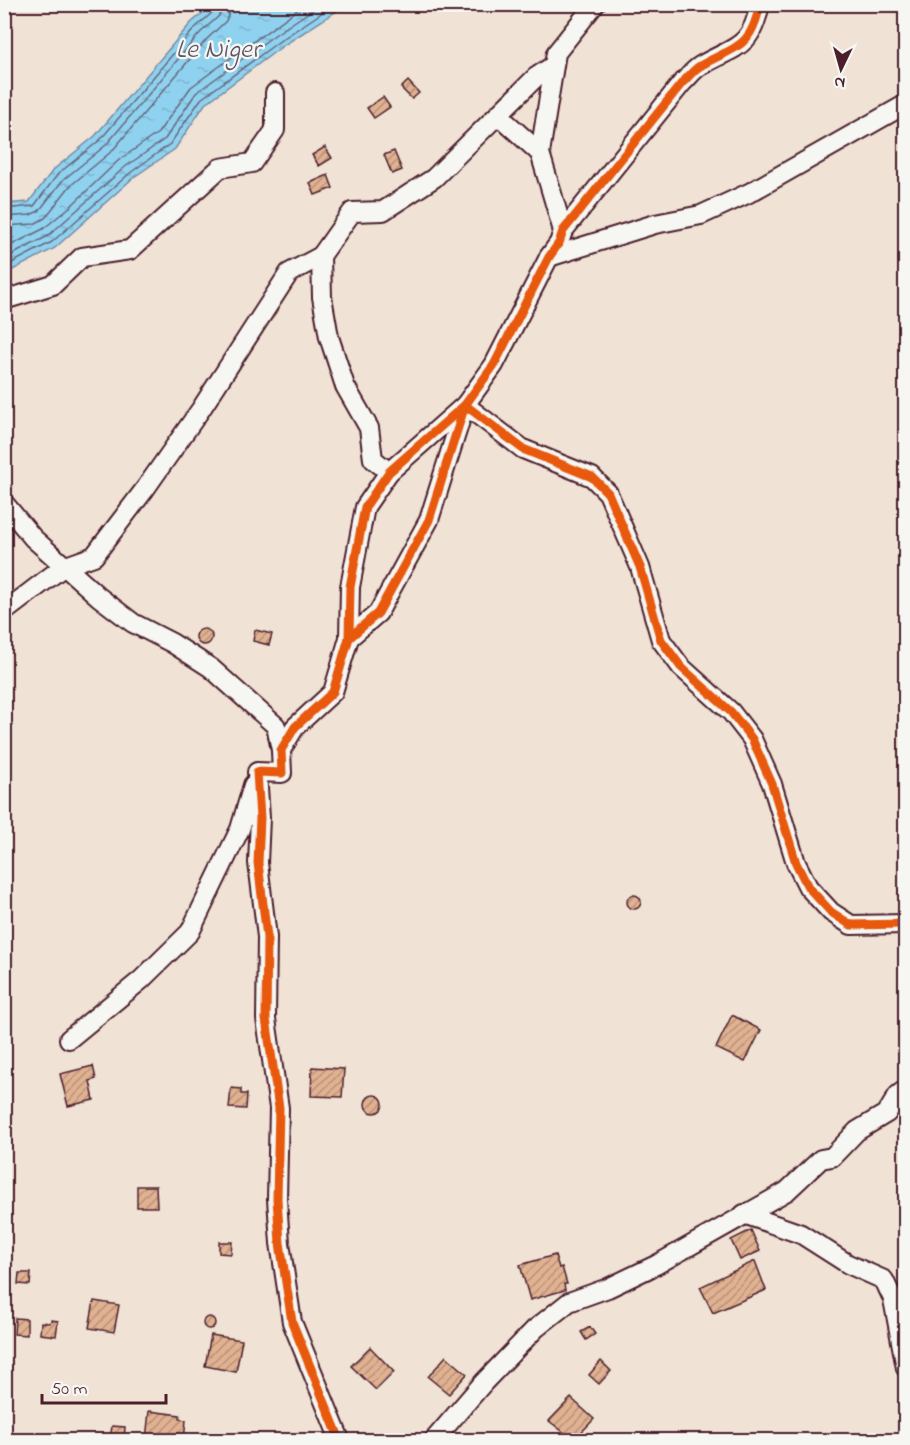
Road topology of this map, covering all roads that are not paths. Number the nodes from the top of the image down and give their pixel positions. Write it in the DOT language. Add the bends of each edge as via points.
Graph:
graph roads {
  1 [pos="596,4"];
  2 [pos="760,4"];
  3 [pos="554,65"];
  4 [pos="275,93"];
  5 [pos="906,104"];
  6 [pos="498,115"];
  7 [pos="540,153"];
  8 [pos="563,231"];
  9 [pos="321,256"];
  10 [pos="549,257"];
  11 [pos="4,300"];
  12 [pos="465,405"];
  13 [pos="389,472"];
  14 [pos="4,503"];
  15 [pos="63,567"];
  16 [pos="4,612"];
  17 [pos="349,638"];
  18 [pos="281,750"];
  19 [pos="257,772"];
  20 [pos="906,924"];
  21 [pos="69,1039"];
  22 [pos="906,1089"];
  23 [pos="744,1214"];
  24 [pos="906,1368"];
  25 [pos="340,1440"];
  26 [pos="434,1440"];
  1 -- 3 [label="street" via="556,53"];
  2 -- 8 [label="street" via="757,22 746,40 699,67 682,83"];
  3 -- 6 [label="street" via="536,77"];
  3 -- 7 [label="street"];
  4 -- 11 [label="street" via="274,130 252,163 220,168 130,250 82,257 53,285"];
  5 -- 10 [label="street" via="748,193 701,215 655,224"];
  6 -- 7 [label="street"];
  6 -- 9 [label="street" via="434,178 383,211 352,212"];
  7 -- 8 [label="street"];
  8 -- 10 [label="street" via="560,243"];
  9 -- 13 [label="street" via="329,338 345,386 369,428 373,459"];
  9 -- 15 [label="street" via="289,273 195,418 94,556"];
  10 -- 12 [label="street" via="494,365"];
  12 -- 13 [label="street"];
  12 -- 17 [label="street" via="429,520 378,613"];
  12 -- 20 [label="street" via="523,449 592,477 608,493 640,567 661,640 681,667 731,712 752,739 808,887 831,912 851,925"];
  13 -- 17 [label="street" via="365,507 350,587"];
  14 -- 15 [label="street"];
  15 -- 16 [label="street"];
  15 -- 18 [label="street" via="133,623 211,668 276,726"];
  17 -- 18 [label="street" via="333,692 295,727"];
  18 -- 19 [label="street" via="282,773"];
  19 -- 21 [label="street" via="240,829 190,932 141,980"];
  19 -- 25 [label="street" via="258,863 267,937 266,1019 279,1108 280,1243 292,1322"];
  22 -- 23 [label="street" via="887,1113 857,1131 832,1157 821,1159 787,1191"];
  23 -- 24 [label="street" via="801,1234 848,1264 884,1280 893,1299"];
  23 -- 26 [label="street" via="656,1264 608,1288 568,1302 535,1329"];
}
